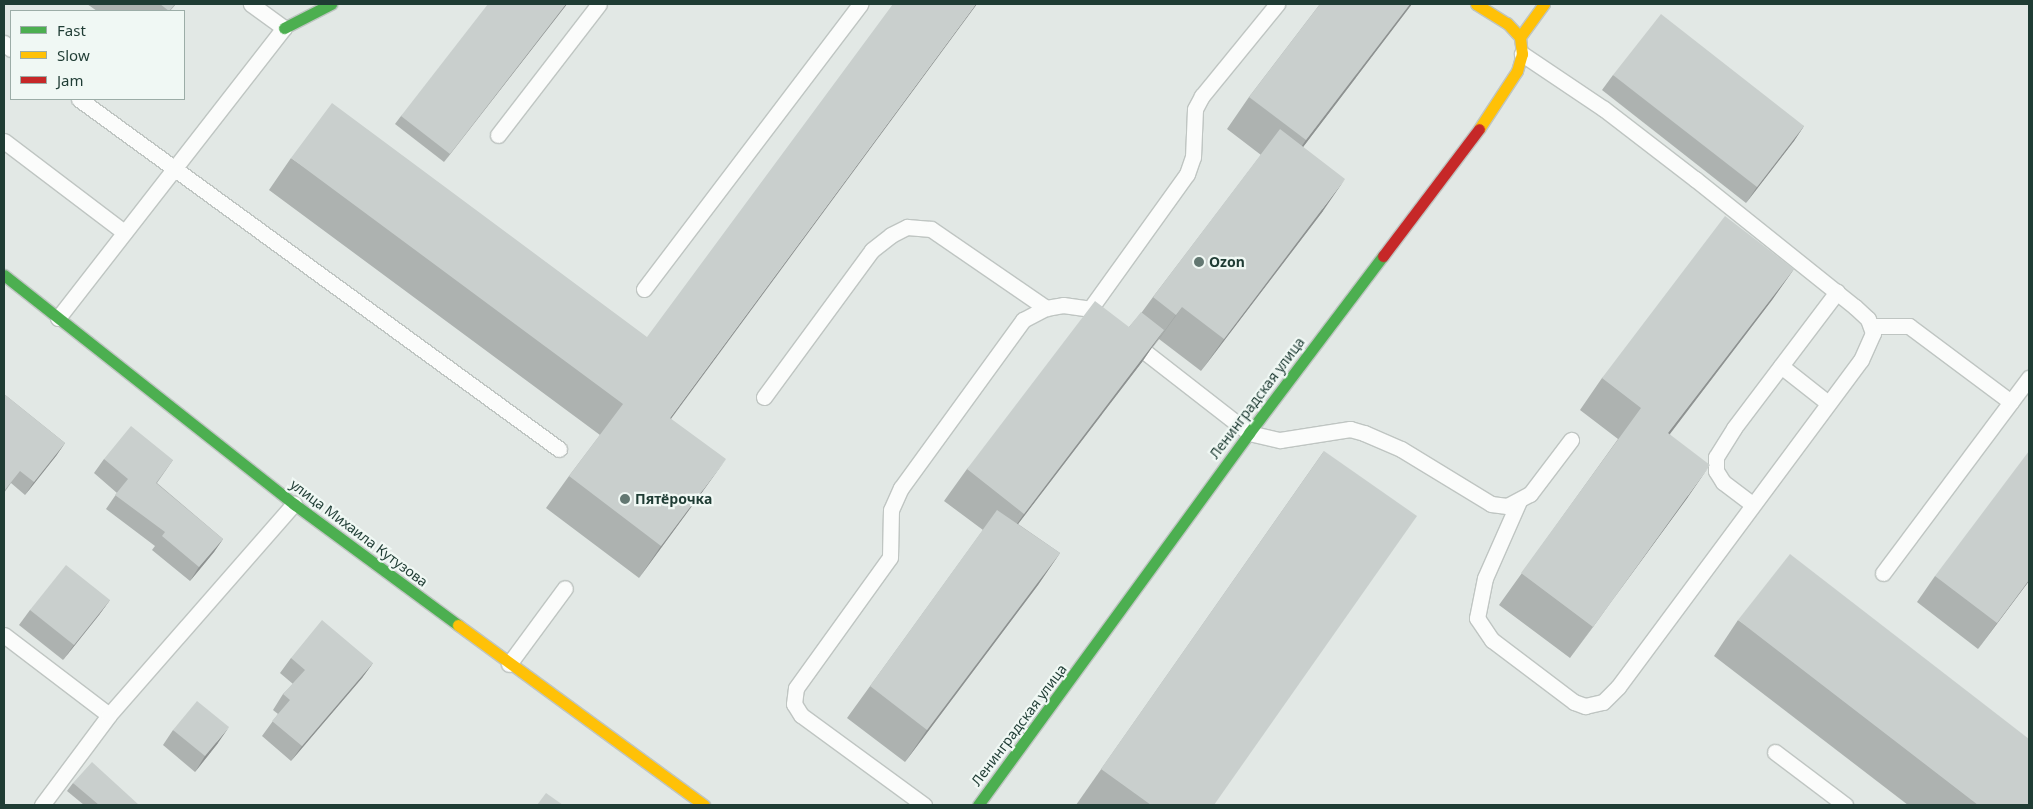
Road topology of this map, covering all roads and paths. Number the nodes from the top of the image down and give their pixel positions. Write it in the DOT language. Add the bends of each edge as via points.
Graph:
graph roads {
  1 [pos="251,4"];
  2 [pos="331,4"];
  3 [pos="599,4"];
  4 [pos="860,4"];
  5 [pos="1277,4"];
  6 [pos="1476,4"];
  7 [pos="1544,4"];
  8 [pos="284,28"];
  9 [pos="1520,37"];
  10 [pos="1522,54"];
  11 [pos="80,100"];
  12 [pos="498,135"];
  13 [pos="4,140"];
  14 [pos="173,168"];
  15 [pos="124,232"];
  16 [pos="4,275"];
  17 [pos="644,289"];
  18 [pos="1837,292"];
  19 [pos="1046,308"];
  20 [pos="1090,309"];
  21 [pos="58,318"];
  22 [pos="1872,326"];
  23 [pos="1781,366"];
  24 [pos="2029,378"];
  25 [pos="764,397"];
  26 [pos="2011,402"];
  27 [pos="1828,403"];
  28 [pos="1249,433"];
  29 [pos="1571,440"];
  30 [pos="559,449"];
  31 [pos="1519,501"];
  32 [pos="294,504"];
  33 [pos="1752,504"];
  34 [pos="1883,573"];
  35 [pos="565,588"];
  36 [pos="4,635"];
  37 [pos="509,664"];
  38 [pos="109,715"];
  39 [pos="1775,752"];
  40 [pos="42,805"];
  41 [pos="704,805"];
  42 [pos="924,805"];
  43 [pos="978,805"];
  44 [pos="1845,805"];
  1 -- 8 [label="lane"];
  2 -- 8 [label="street"];
  3 -- 12 [label="lane"];
  4 -- 17 [label="lane"];
  5 -- 20 [label="lane" via="1202,96 1195,109 1193,157 1187,174"];
  6 -- 9 [label="street" via="1507,23"];
  7 -- 9 [label="street"];
  8 -- 14 [label="lane"];
  9 -- 10 [label="street, Ленинградская улица"];
  10 -- 18 [label="lane" via="1604,109"];
  10 -- 28 [label="street, Ленинградская улица" via="1517,71 1494,109"];
  11 -- 14 [label="lane"];
  13 -- 15 [label="lane"];
  14 -- 15 [label="lane"];
  14 -- 30 [label="lane"];
  15 -- 21 [label="lane"];
  16 -- 21 [label="street, улица Михаила Кутузова"];
  18 -- 22 [label="lane"];
  18 -- 23 [label="lane"];
  19 -- 20 [label="lane" via="1063,305"];
  19 -- 25 [label="lane" via="931,229 908,227 890,235 872,250"];
  19 -- 42 [label="lane" via="1023,320 901,488 891,510 890,557 796,688 794,704 801,714"];
  20 -- 28 [label="lane"];
  21 -- 32 [label="street, улица Михаила Кутузова"];
  22 -- 26 [label="lane" via="1909,326"];
  22 -- 27 [label="lane" via="1871,343"];
  23 -- 27 [label="lane"];
  23 -- 33 [label="lane" via="1716,457 1716,471 1723,482"];
  24 -- 26 [label="lane"];
  26 -- 34 [label="lane"];
  27 -- 33 [label="lane"];
  28 -- 31 [label="lane" via="1280,440 1299,440 1350,429 1402,449 1479,499 1507,506"];
  28 -- 43 [label="street, Ленинградская улица"];
  29 -- 31 [label="lane" via="1530,494"];
  31 -- 33 [label="lane" via="1485,578 1477,618 1492,640 1558,691 1585,706 1603,702 1618,688"];
  32 -- 37 [label="street, улица Михаила Кутузова"];
  32 -- 38 [label="lane"];
  35 -- 37 [label="lane"];
  36 -- 38 [label="lane"];
  37 -- 41 [label="street, улица Михаила Кутузова"];
  38 -- 40 [label="lane"];
  39 -- 44 [label="lane"];
}
